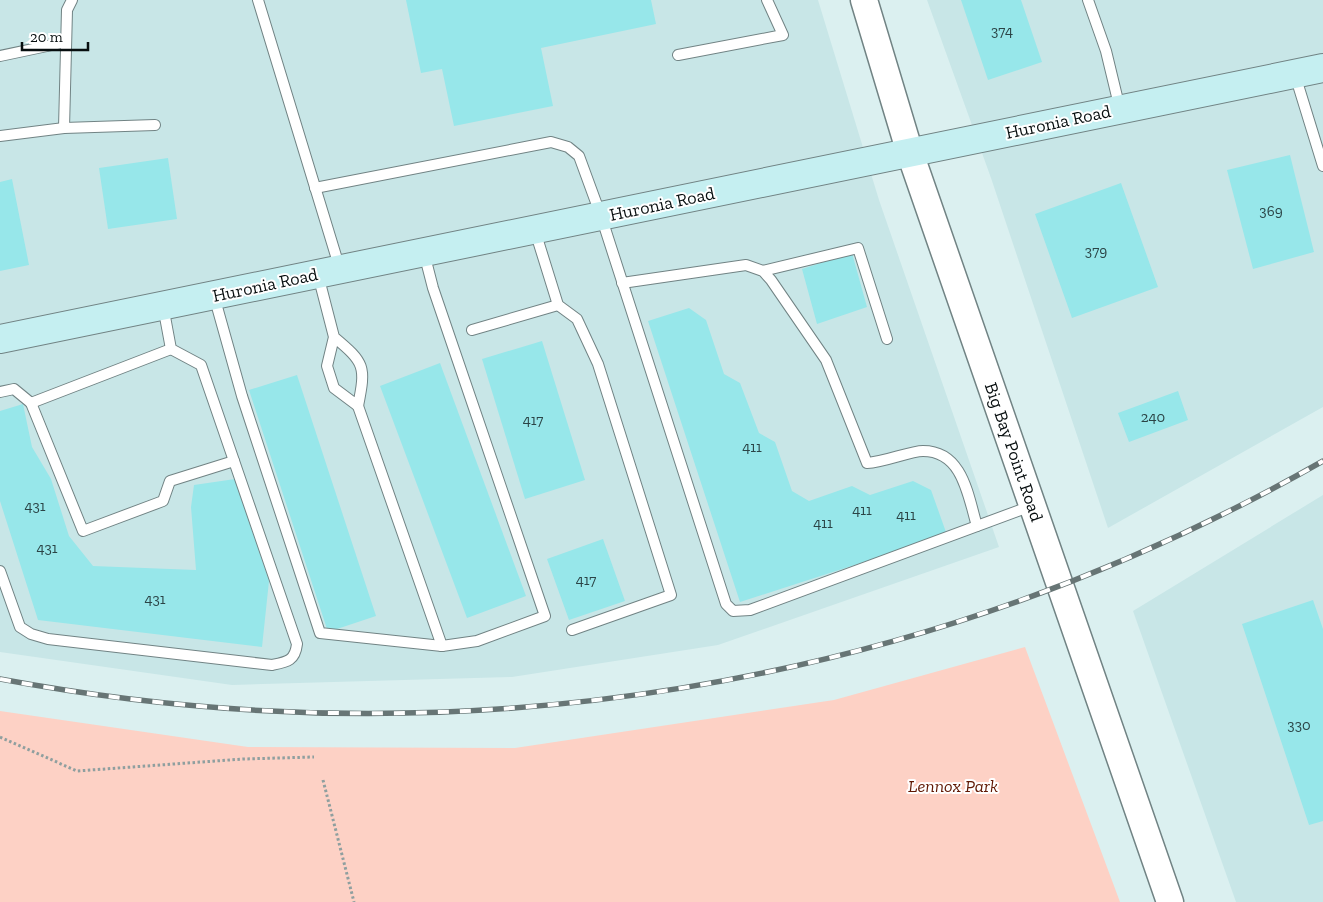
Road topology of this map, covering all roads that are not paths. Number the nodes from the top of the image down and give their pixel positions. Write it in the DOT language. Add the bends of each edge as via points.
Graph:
graph roads {
  1 [pos="72,0"];
  2 [pos="258,0"];
  3 [pos="767,0"];
  4 [pos="864,0"];
  5 [pos="1088,0"];
  6 [pos="66,42"];
  7 [pos="678,55"];
  8 [pos="0,56"];
  9 [pos="1323,68"];
  10 [pos="1295,74"];
  11 [pos="1120,110"];
  12 [pos="155,124"];
  13 [pos="64,128"];
  14 [pos="0,136"];
  15 [pos="910,153"];
  16 [pos="1323,166"];
  17 [pos="315,188"];
  18 [pos="601,216"];
  19 [pos="534,230"];
  20 [pos="424,252"];
  21 [pos="763,271"];
  22 [pos="329,272"];
  23 [pos="622,282"];
  24 [pos="214,295"];
  25 [pos="163,306"];
  26 [pos="558,306"];
  27 [pos="472,330"];
  28 [pos="334,337"];
  29 [pos="887,338"];
  30 [pos="0,339"];
  31 [pos="171,349"];
  32 [pos="0,392"];
  33 [pos="31,403"];
  34 [pos="358,406"];
  35 [pos="234,461"];
  36 [pos="1032,505"];
  37 [pos="977,526"];
  38 [pos="0,571"];
  39 [pos="572,630"];
  40 [pos="442,646"];
  41 [pos="1170,902"];
  1 -- 6 [label="lane" via="67,10"];
  2 -- 17 [label="lane"];
  3 -- 7 [label="lane" via="783,35"];
  4 -- 15 [label="street, Big Bay Point Road"];
  5 -- 11 [label="lane" via="1106,51"];
  6 -- 8 [label="lane"];
  6 -- 13 [label="lane"];
  9 -- 10 [label="main road, Huronia Road"];
  10 -- 11 [label="main road, Huronia Road"];
  10 -- 16 [label="lane"];
  11 -- 15 [label="main road, Huronia Road"];
  12 -- 13 [label="lane"];
  13 -- 14 [label="lane"];
  15 -- 18 [label="main road, Huronia Road"];
  15 -- 36 [label="street, Big Bay Point Road"];
  17 -- 18 [label="lane" via="551,142 568,147 579,156"];
  17 -- 22 [label="lane"];
  18 -- 19 [label="main road, Huronia Road"];
  18 -- 23 [label="lane"];
  19 -- 20 [label="main road, Huronia Road"];
  19 -- 26 [label="lane"];
  20 -- 22 [label="main road, Huronia Road"];
  20 -- 40 [label="lane" via="433,288 544,616 477,641"];
  21 -- 23 [label="lane" via="746,265"];
  21 -- 29 [label="lane" via="858,248"];
  21 -- 37 [label="lane" via="826,360 867,463 923,451 946,456 959,470"];
  22 -- 24 [label="main road, Huronia Road"];
  22 -- 28 [label="lane"];
  23 -- 37 [label="lane" via="726,604 733,611 750,610"];
  24 -- 25 [label="main road, Huronia Road"];
  24 -- 40 [label="lane" via="242,396 320,634"];
  25 -- 30 [label="main road, Huronia Road"];
  25 -- 31 [label="lane"];
  26 -- 27 [label="lane"];
  26 -- 39 [label="lane" via="577,319 598,364 671,595"];
  28 -- 34 [label="lane" via="358,356 364,379"];
  28 -- 34 [label="lane" via="328,366 334,388"];
  31 -- 33 [label="lane"];
  31 -- 35 [label="lane" via="201,365"];
  32 -- 33 [label="lane" via="14,389"];
  33 -- 35 [label="lane" via="83,531 163,501 170,481"];
  34 -- 40 [label="lane"];
  35 -- 38 [label="lane" via="297,644 296,654 289,662 272,665 48,639 31,634 20,627"];
  36 -- 37 [label="lane"];
  36 -- 41 [label="street, Big Bay Point Road"];
}
